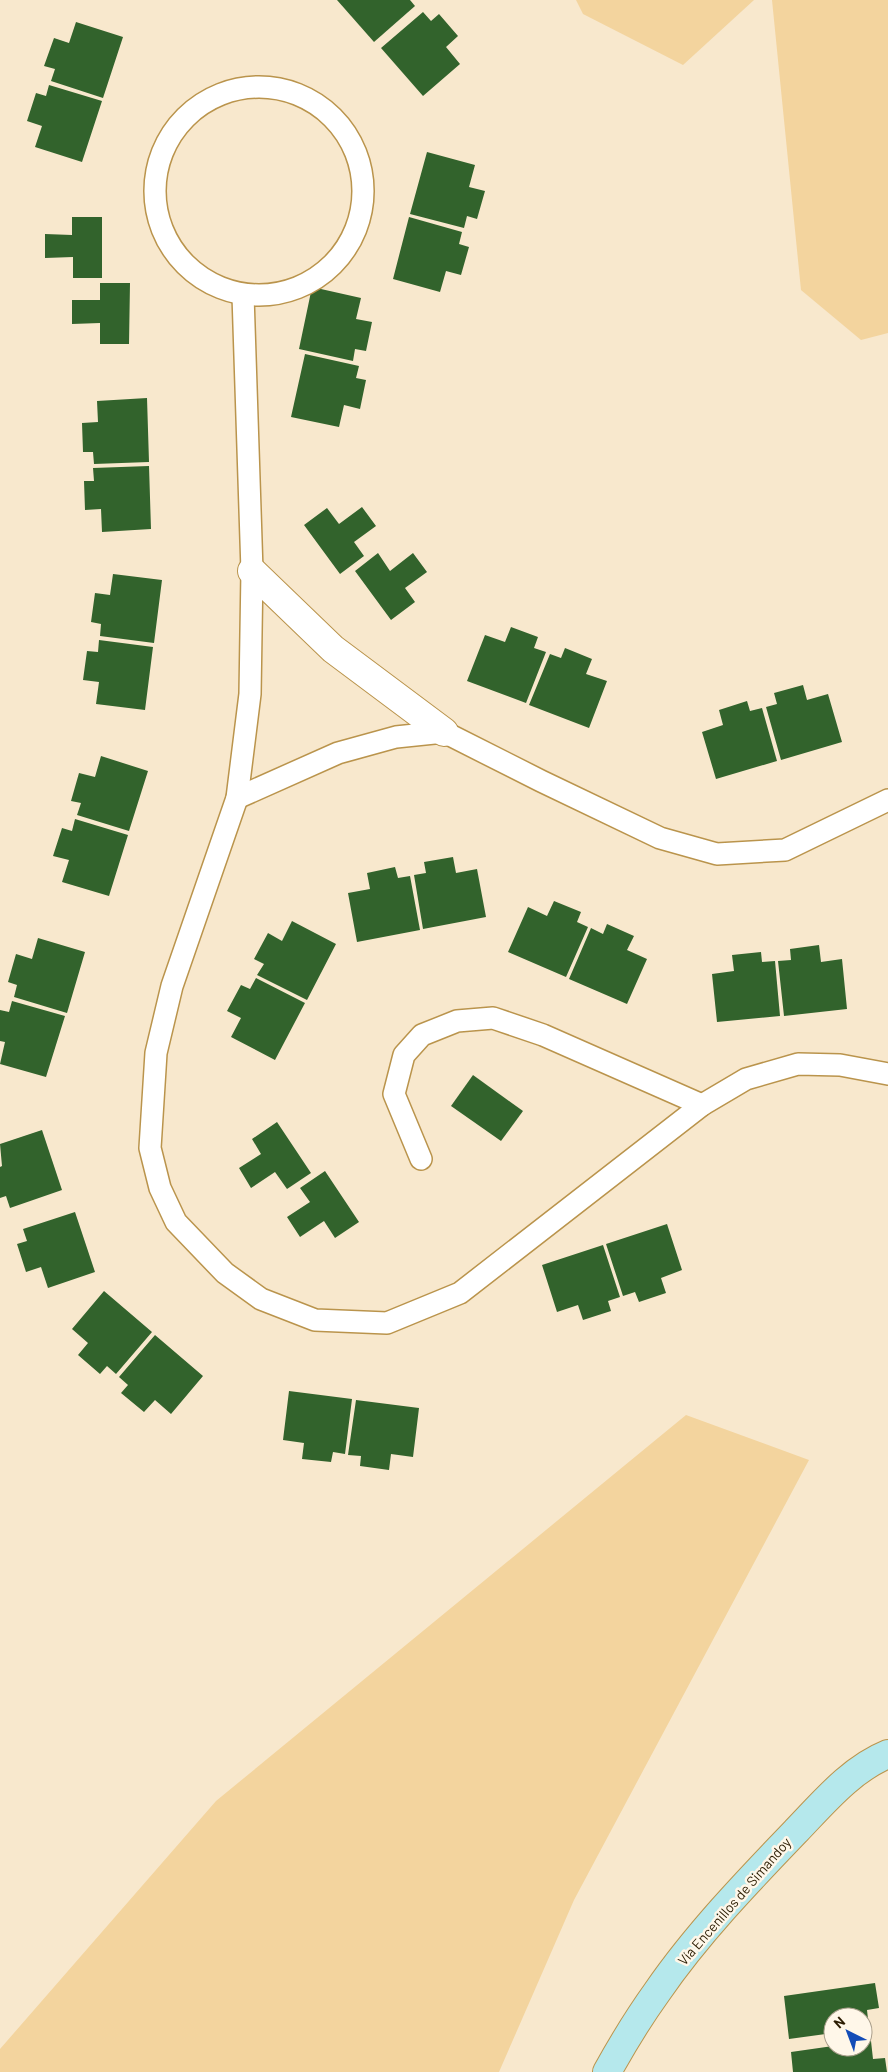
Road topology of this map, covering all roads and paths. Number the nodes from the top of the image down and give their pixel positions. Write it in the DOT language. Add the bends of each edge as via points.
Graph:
graph roads {
  1 [pos="243,295"];
  2 [pos="252,571"];
  3 [pos="444,732"];
  4 [pos="237,798"];
  5 [pos="888,800"];
  6 [pos="888,1074"];
  7 [pos="702,1105"];
  8 [pos="421,1159"];
  9 [pos="888,1754"];
  10 [pos="607,2072"];
  1 -- 1 [label="lane" via="204,280 184,265 164,238 154,205 156,172 167,140 188,114 216,95 249,86 283,88 314,101 341,124 358,155 364,191 358,226 339,257 313,281 279,294"];
  1 -- 2 [label="lane"];
  2 -- 3 [label="street" via="333,649"];
  2 -- 4 [label="lane" via="250,694"];
  3 -- 4 [label="lane" via="396,737 338,753"];
  3 -- 5 [label="lane" via="660,838 717,854 785,850"];
  4 -- 7 [label="lane" via="172,986 156,1053 150,1148 160,1188 176,1222 225,1273 261,1299 315,1320 387,1323 460,1293"];
  6 -- 7 [label="lane" via="840,1065 798,1064 746,1080"];
  7 -- 8 [label="lane" via="543,1035 493,1018 457,1021 422,1035 404,1055 394,1094"];
  9 -- 10 [label="street, Vía Encenillos de Simandoy" via="836,1790 697,1940 657,1991"];
}
